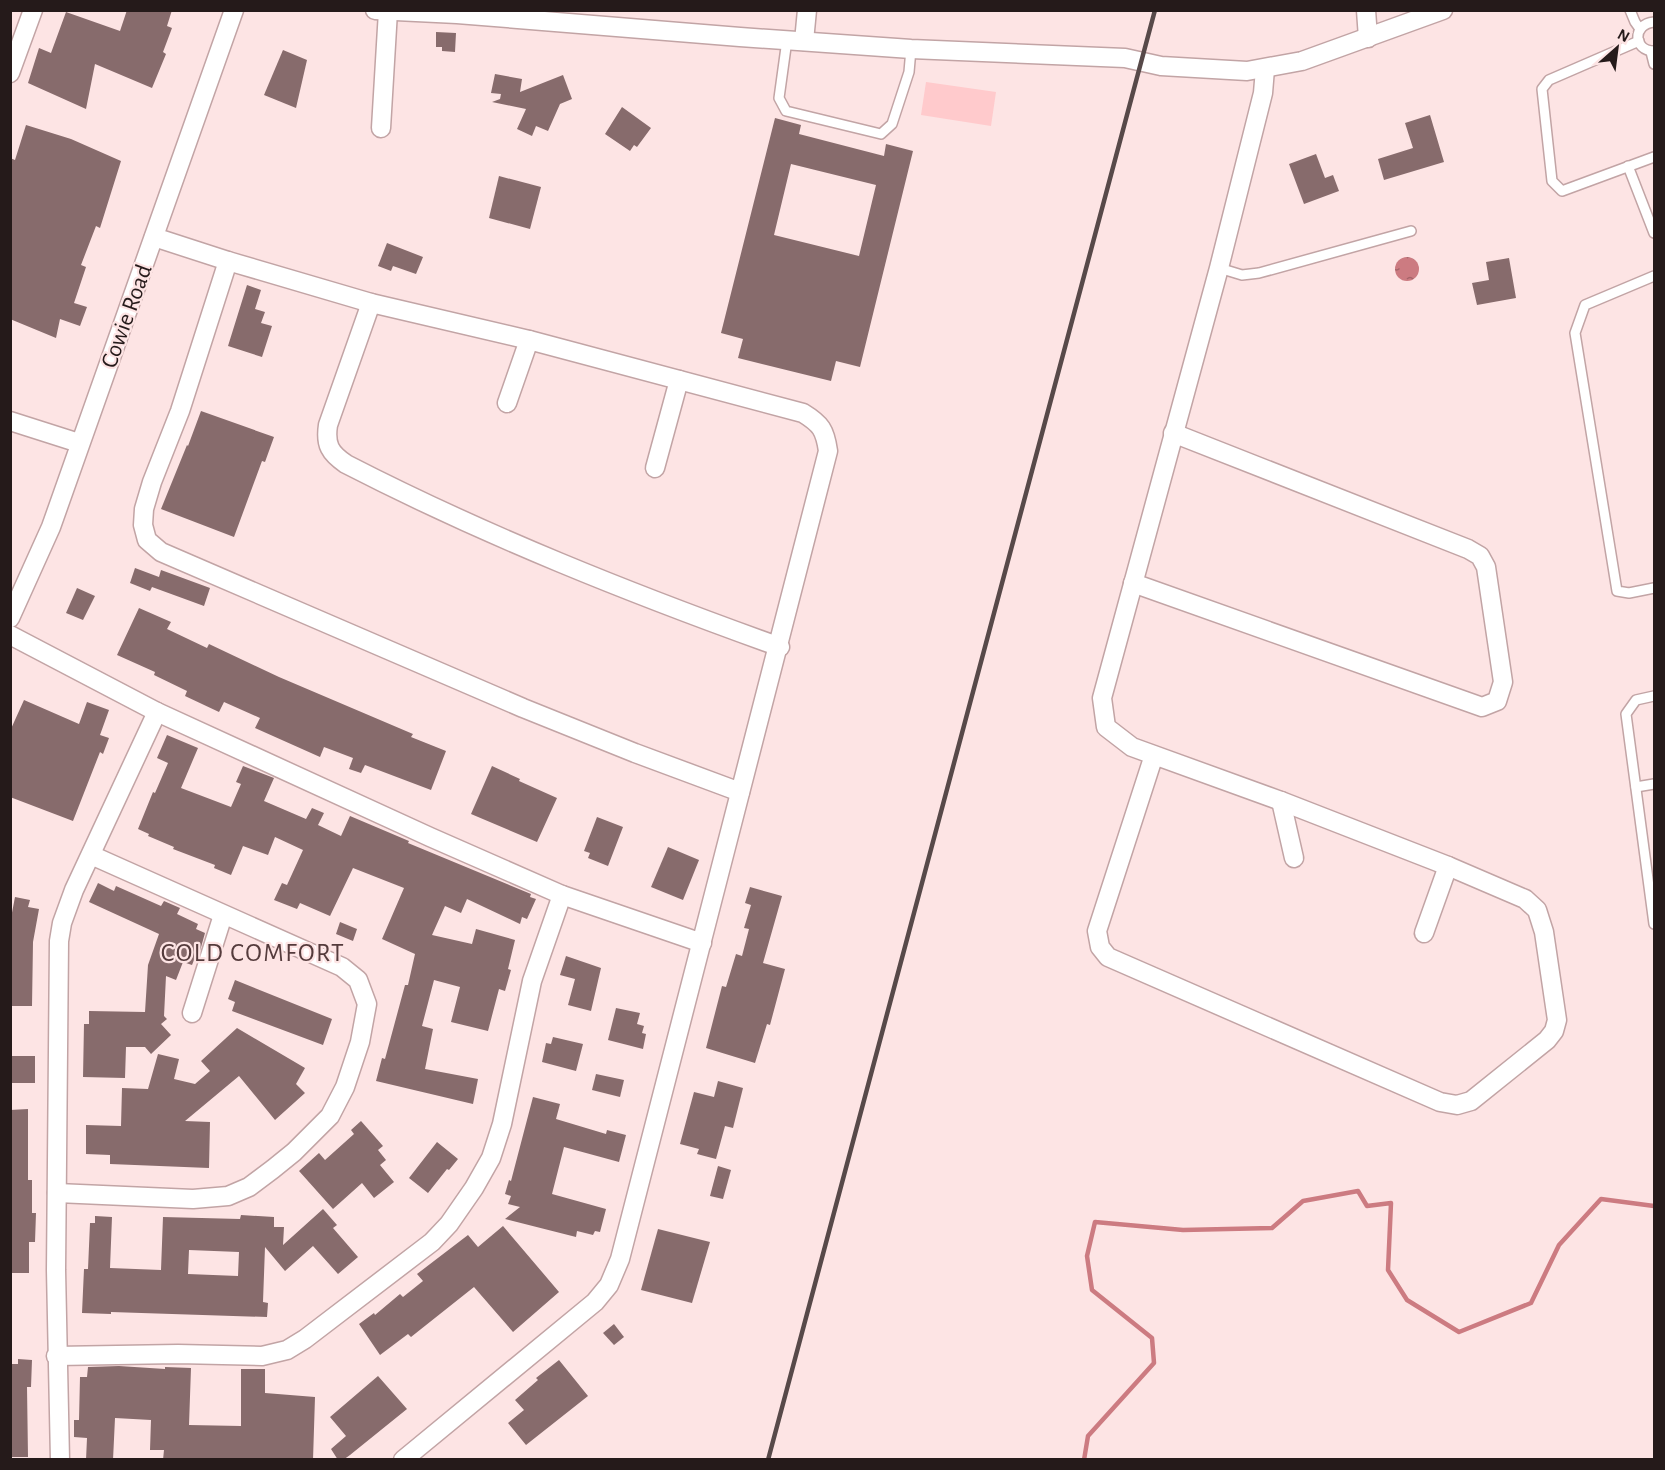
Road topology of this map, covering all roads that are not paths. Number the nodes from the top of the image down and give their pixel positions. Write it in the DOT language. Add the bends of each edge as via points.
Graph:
graph roads {
  1 [pos="33,10"];
  2 [pos="234,10"];
  3 [pos="375,10"];
  4 [pos="807,10"];
  5 [pos="1366,10"];
  6 [pos="1443,10"];
  7 [pos="1630,10"];
  8 [pos="388,11"];
  9 [pos="457,12"];
  10 [pos="1654,12"];
  11 [pos="1654,21"];
  12 [pos="1640,29"];
  13 [pos="1368,39"];
  14 [pos="796,40"];
  15 [pos="1639,41"];
  16 [pos="911,48"];
  17 [pos="1653,51"];
  18 [pos="1654,64"];
  19 [pos="1265,69"];
  20 [pos="10,73"];
  21 [pos="381,128"];
  22 [pos="1654,156"];
  23 [pos="1628,166"];
  24 [pos="1411,231"];
  25 [pos="1654,233"];
  26 [pos="154,237"];
  27 [pos="228,261"];
  28 [pos="1219,268"];
  29 [pos="1654,276"];
  30 [pos="371,303"];
  31 [pos="529,340"];
  32 [pos="679,380"];
  33 [pos="507,403"];
  34 [pos="10,421"];
  35 [pos="1173,433"];
  36 [pos="80,444"];
  37 [pos="655,468"];
  38 [pos="1133,583"];
  39 [pos="1654,588"];
  40 [pos="10,618"];
  41 [pos="10,635"];
  42 [pos="780,647"];
  43 [pos="1654,696"];
  44 [pos="157,712"];
  45 [pos="1154,755"];
  46 [pos="1654,784"];
  47 [pos="1636,787"];
  48 [pos="740,792"];
  49 [pos="1281,801"];
  50 [pos="91,855"];
  51 [pos="1294,858"];
  52 [pos="1448,866"];
  53 [pos="562,895"];
  54 [pos="223,915"];
  55 [pos="1654,924"];
  56 [pos="1424,933"];
  57 [pos="702,943"];
  58 [pos="192,1013"];
  59 [pos="57,1193"];
  60 [pos="56,1356"];
  61 [pos="60,1460"];
  62 [pos="403,1460"];
  1 -- 20 [label="street"];
  2 -- 26 [label="street, Cowie Road"];
  3 -- 8 [label="street"];
  4 -- 14 [label="street"];
  5 -- 13 [label="street"];
  6 -- 13 [label="street"];
  7 -- 12 [label="lane"];
  8 -- 9 [label="street"];
  8 -- 21 [label="street"];
  9 -- 14 [label="street"];
  10 -- 11 [label="lane"];
  11 -- 12 [label="lane"];
  12 -- 15 [label="lane"];
  13 -- 19 [label="street" via="1302,62"];
  14 -- 16 [label="street"];
  14 -- 16 [label="lane" via="779,98 786,111 881,134 892,124 909,72"];
  15 -- 17 [label="lane"];
  15 -- 23 [label="lane" via="1549,80 1542,89 1552,181 1562,191"];
  16 -- 19 [label="street" via="1125,58 1204,69"];
  17 -- 18 [label="lane"];
  19 -- 28 [label="street" via="1263,93"];
  22 -- 23 [label="lane"];
  23 -- 25 [label="lane"];
  24 -- 28 [label="lane" via="1259,273 1242,275"];
  26 -- 27 [label="street"];
  26 -- 36 [label="street, Cowie Road"];
  27 -- 30 [label="street"];
  27 -- 48 [label="street" via="180,411 148,495 143,525 147,540 161,552 524,708"];
  28 -- 35 [label="street"];
  29 -- 39 [label="lane" via="1585,305 1575,333 1617,591"];
  30 -- 31 [label="street"];
  30 -- 42 [label="street" via="328,425 326,439 335,456 438,510 676,610"];
  31 -- 32 [label="street"];
  31 -- 33 [label="street"];
  32 -- 37 [label="street"];
  32 -- 42 [label="street" via="803,412 825,433 828,451"];
  34 -- 36 [label="street"];
  35 -- 38 [label="street"];
  35 -- 38 [label="street" via="1480,556 1486,567 1503,682 1497,701 1482,707"];
  36 -- 40 [label="street, Cowie Road" via="51,527"];
  38 -- 45 [label="street" via="1102,698 1106,727 1132,747"];
  41 -- 44 [label="street"];
  42 -- 48 [label="street"];
  43 -- 47 [label="lane" via="1636,700 1626,714"];
  44 -- 50 [label="street"];
  44 -- 53 [label="street"];
  45 -- 49 [label="street"];
  45 -- 52 [label="street" via="1097,931 1100,947 1108,957 1430,1098 1457,1105 1471,1101 1547,1040 1557,1020 1537,910 1525,899"];
  46 -- 47 [label="lane"];
  47 -- 55 [label="lane"];
  48 -- 57 [label="street"];
  49 -- 51 [label="street"];
  49 -- 52 [label="street"];
  50 -- 54 [label="street"];
  50 -- 59 [label="street" via="67,906 59,941"];
  52 -- 56 [label="street"];
  53 -- 57 [label="street"];
  53 -- 60 [label="street" via="532,981 502,1124 491,1158 449,1224 432,1242 287,1350 262,1356"];
  54 -- 58 [label="street"];
  54 -- 59 [label="street" via="342,967 358,980 367,1004 360,1042 345,1087 330,1116 273,1169 228,1196"];
  57 -- 62 [label="street" via="620,1260 609,1285 595,1302"];
  59 -- 60 [label="street"];
  60 -- 61 [label="street"];
}
